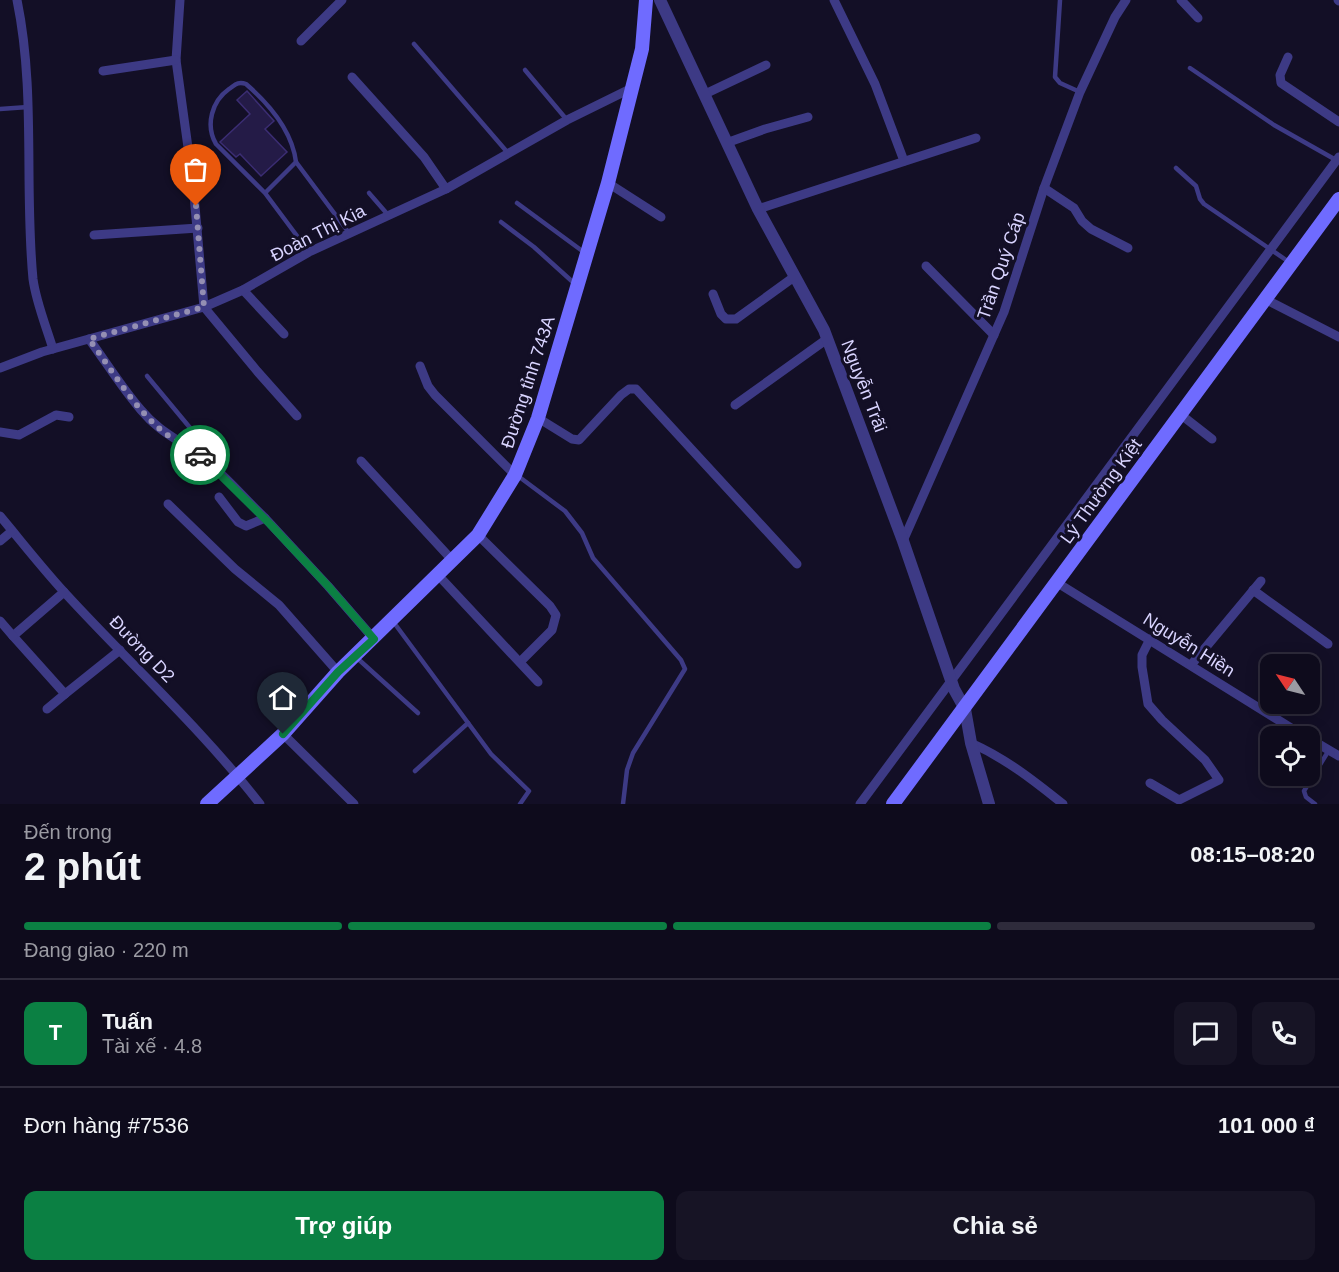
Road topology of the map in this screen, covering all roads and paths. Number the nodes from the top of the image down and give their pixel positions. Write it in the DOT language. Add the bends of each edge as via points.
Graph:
graph roads {
  1 [pos="17,0"];
  2 [pos="180,0"];
  3 [pos="342,0"];
  4 [pos="646,0"];
  5 [pos="660,0"];
  6 [pos="834,0"];
  7 [pos="1060,0"];
  8 [pos="1126,0"];
  9 [pos="1181,0"];
  10 [pos="1198,18"];
  11 [pos="301,41"];
  12 [pos="414,44"];
  13 [pos="1288,57"];
  14 [pos="176,60"];
  15 [pos="766,65"];
  16 [pos="1190,68"];
  17 [pos="525,70"];
  18 [pos="103,71"];
  19 [pos="352,77"];
  20 [pos="634,87"];
  21 [pos="1080,92"];
  22 [pos="705,94"];
  23 [pos="28,107"];
  24 [pos="0,110"];
  25 [pos="808,117"];
  26 [pos="567,120"];
  27 [pos="1339,122"];
  28 [pos="975,138"];
  29 [pos="729,142"];
  30 [pos="508,153"];
  31 [pos="1338,158"];
  32 [pos="904,161"];
  33 [pos="296,162"];
  34 [pos="1176,168"];
  35 [pos="608,183"];
  36 [pos="1044,188"];
  37 [pos="446,189"];
  38 [pos="369,193"];
  39 [pos="265,194"];
  40 [pos="1339,199"];
  41 [pos="517,203"];
  42 [pos="758,209"];
  43 [pos="389,216"];
  44 [pos="662,217"];
  45 [pos="501,222"];
  46 [pos="198,228"];
  47 [pos="348,233"];
  48 [pos="94,235"];
  49 [pos="1128,248"];
  50 [pos="1271,249"];
  51 [pos="309,252"];
  52 [pos="586,254"];
  53 [pos="1291,263"];
  54 [pos="926,266"];
  55 [pos="794,277"];
  56 [pos="577,286"];
  57 [pos="243,290"];
  58 [pos="713,294"];
  59 [pos="1264,298"];
  60 [pos="204,307"];
  61 [pos="284,334"];
  62 [pos="994,335"];
  63 [pos="1339,337"];
  64 [pos="89,339"];
  65 [pos="827,339"];
  66 [pos="53,349"];
  67 [pos="420,366"];
  68 [pos="0,368"];
  69 [pos="147,376"];
  70 [pos="735,405"];
  71 [pos="1180,414"];
  72 [pos="297,416"];
  73 [pos="69,417"];
  74 [pos="538,418"];
  75 [pos="0,432"];
  76 [pos="1212,439"];
  77 [pos="206,459"];
  78 [pos="361,461"];
  79 [pos="515,475"];
  80 [pos="219,497"];
  81 [pos="168,504"];
  82 [pos="0,516"];
  83 [pos="265,518"];
  84 [pos="12,531"];
  85 [pos="478,535"];
  86 [pos="0,541"];
  87 [pos="903,541"];
  88 [pos="453,561"];
  89 [pos="797,564"];
  90 [pos="438,575"];
  91 [pos="1262,581"];
  92 [pos="1056,582"];
  93 [pos="1253,590"];
  94 [pos="64,592"];
  95 [pos="392,620"];
  96 [pos="0,621"];
  97 [pos="13,636"];
  98 [pos="374,639"];
  99 [pos="1150,639"];
  100 [pos="1328,644"];
  101 [pos="120,650"];
  102 [pos="355,656"];
  103 [pos="520,662"];
  104 [pos="1191,665"];
  105 [pos="338,672"];
  106 [pos="951,680"];
  107 [pos="538,682"];
  108 [pos="65,694"];
  109 [pos="46,709"];
  110 [pos="965,709"];
  111 [pos="418,713"];
  112 [pos="468,723"];
  113 [pos="1288,726"];
  114 [pos="283,734"];
  115 [pos="971,743"];
  116 [pos="1320,745"];
  117 [pos="1329,750"];
  118 [pos="1339,756"];
  119 [pos="416,771"];
  120 [pos="238,775"];
  121 [pos="1150,783"];
  122 [pos="207,804"];
  123 [pos="260,804"];
  124 [pos="354,804"];
  125 [pos="520,804"];
  126 [pos="623,804"];
  127 [pos="860,804"];
  128 [pos="893,804"];
  129 [pos="989,804"];
  130 [pos="1063,804"];
  131 [pos="1315,804"];
  1 -- 23 [label="street"];
  2 -- 14 [label="street"];
  3 -- 11 [label="street"];
  4 -- 20 [label="main road, Đường tỉnh 743A"];
  5 -- 22 [label="street, Nguyễn Trãi"];
  6 -- 32 [label="street" via="874,84"];
  7 -- 21 [label="lane" via="1055,77"];
  8 -- 21 [label="street, Trần Quý Cáp"];
  9 -- 10 [label="street"];
  12 -- 30 [label="lane"];
  13 -- 27 [label="street" via="1281,70 1281,83"];
  14 -- 18 [label="street"];
  14 -- 46 [label="street"];
  15 -- 22 [label="street"];
  16 -- 31 [label="lane" via="1274,125"];
  17 -- 26 [label="lane"];
  19 -- 37 [label="street" via="424,157"];
  20 -- 26 [label="street, Đoàn Thị Kia"];
  20 -- 35 [label="main road, Đường tỉnh 743A"];
  21 -- 36 [label="street, Trần Quý Cáp"];
  22 -- 29 [label="street, Nguyễn Trãi"];
  23 -- 24 [label="lane"];
  23 -- 66 [label="street" via="33,280"];
  25 -- 29 [label="street"];
  26 -- 30 [label="street, Đoàn Thị Kia"];
  28 -- 32 [label="street"];
  29 -- 42 [label="street, Nguyễn Trãi"];
  30 -- 37 [label="street, Đoàn Thị Kia"];
  31 -- 50 [label="street"];
  32 -- 42 [label="street"];
  33 -- 39 [label="lane"];
  33 -- 39 [label="lane" via="282,124 252,89 237,83 220,95 212,114 212,137"];
  33 -- 47 [label="lane"];
  34 -- 50 [label="lane" via="1196,186 1204,204"];
  35 -- 44 [label="street"];
  35 -- 52 [label="main road, Đường tỉnh 743A"];
  36 -- 49 [label="street" via="1074,208 1091,229"];
  36 -- 62 [label="street, Trần Quý Cáp"];
  37 -- 43 [label="street, Đoàn Thị Kia"];
  38 -- 43 [label="lane"];
  39 -- 51 [label="lane"];
  40 -- 53 [label="main road, Lý Thường Kiệt"];
  41 -- 52 [label="lane"];
  42 -- 55 [label="street, Nguyễn Trãi"];
  43 -- 47 [label="street, Đoàn Thị Kia"];
  45 -- 56 [label="lane"];
  46 -- 48 [label="street"];
  46 -- 60 [label="street"];
  47 -- 51 [label="street, Đoàn Thị Kia"];
  50 -- 53 [label="lane"];
  50 -- 106 [label="street"];
  51 -- 57 [label="street, Đoàn Thị Kia"];
  52 -- 56 [label="main road, Đường tỉnh 743A"];
  53 -- 59 [label="main road, Lý Thường Kiệt"];
  54 -- 62 [label="street"];
  55 -- 58 [label="street" via="736,319 726,319 721,314"];
  55 -- 65 [label="street, Nguyễn Trãi"];
  56 -- 74 [label="main road, Đường tỉnh 743A"];
  57 -- 60 [label="street, Đoàn Thị Kia"];
  57 -- 61 [label="street"];
  59 -- 63 [label="street"];
  59 -- 71 [label="main road, Lý Thường Kiệt"];
  60 -- 64 [label="street, Đoàn Thị Kia"];
  60 -- 72 [label="street"];
  62 -- 87 [label="street, Trần Quý Cáp"];
  64 -- 66 [label="street, Đoàn Thị Kia"];
  64 -- 77 [label="street" via="140,410 174,440"];
  65 -- 70 [label="street"];
  65 -- 87 [label="street, Nguyễn Trãi"];
  66 -- 68 [label="street, Đoàn Thị Kia"];
  67 -- 79 [label="street" via="435,395"];
  69 -- 77 [label="lane" via="189,424"];
  71 -- 76 [label="street"];
  71 -- 92 [label="main road, Lý Thường Kiệt"];
  73 -- 75 [label="street" via="56,415 19,435"];
  74 -- 79 [label="main road, Đường tỉnh 743A"];
  74 -- 89 [label="street" via="579,440 621,395 636,388"];
  77 -- 83 [label="street"];
  78 -- 88 [label="street"];
  79 -- 85 [label="main road, Đường tỉnh 743A"];
  79 -- 126 [label="lane" via="565,511 582,533 593,558 685,669 633,753"];
  80 -- 83 [label="street" via="238,522 246,526"];
  81 -- 105 [label="street" via="279,605"];
  82 -- 84 [label="street, Đường D2"];
  83 -- 98 [label="street"];
  84 -- 86 [label="street"];
  84 -- 94 [label="street, Đường D2"];
  85 -- 88 [label="main road, Đường tỉnh 743A"];
  85 -- 103 [label="street" via="556,615 552,630"];
  87 -- 106 [label="street, Nguyễn Trãi"];
  88 -- 90 [label="main road, Đường tỉnh 743A"];
  90 -- 95 [label="main road, Đường tỉnh 743A"];
  90 -- 103 [label="street"];
  91 -- 93 [label="street"];
  92 -- 99 [label="street, Nguyễn Hiền"];
  92 -- 110 [label="main road, Lý Thường Kiệt"];
  93 -- 100 [label="street"];
  93 -- 104 [label="street"];
  94 -- 97 [label="street"];
  94 -- 101 [label="street, Đường D2"];
  95 -- 98 [label="main road, Đường tỉnh 743A"];
  95 -- 112 [label="lane"];
  96 -- 97 [label="street"];
  97 -- 108 [label="street"];
  98 -- 102 [label="main road, Đường tỉnh 743A"];
  99 -- 104 [label="street, Nguyễn Hiền"];
  99 -- 121 [label="street" via="1142,655 1148,704 1205,760 1219,780 1179,800"];
  101 -- 108 [label="street"];
  101 -- 120 [label="street, Đường D2"];
  102 -- 105 [label="main road, Đường tỉnh 743A"];
  102 -- 111 [label="lane"];
  103 -- 107 [label="street"];
  104 -- 113 [label="street, Nguyễn Hiền"];
  105 -- 114 [label="main road, Đường tỉnh 743A"];
  106 -- 110 [label="street, Nguyễn Trãi"];
  106 -- 127 [label="street"];
  108 -- 109 [label="street"];
  110 -- 115 [label="street, Nguyễn Trãi"];
  110 -- 128 [label="main road, Lý Thường Kiệt"];
  112 -- 119 [label="lane"];
  112 -- 125 [label="lane" via="491,754 529,791"];
  114 -- 120 [label="main road, Đường tỉnh 743A"];
  114 -- 124 [label="street"];
  115 -- 129 [label="street, Nguyễn Trãi"];
  115 -- 130 [label="street" via="1011,764"];
  116 -- 117 [label="street"];
  117 -- 118 [label="street"];
  117 -- 131 [label="lane" via="1304,791"];
  120 -- 122 [label="main road, Đường tỉnh 743A"];
  120 -- 123 [label="street, Đường D2"];
}
